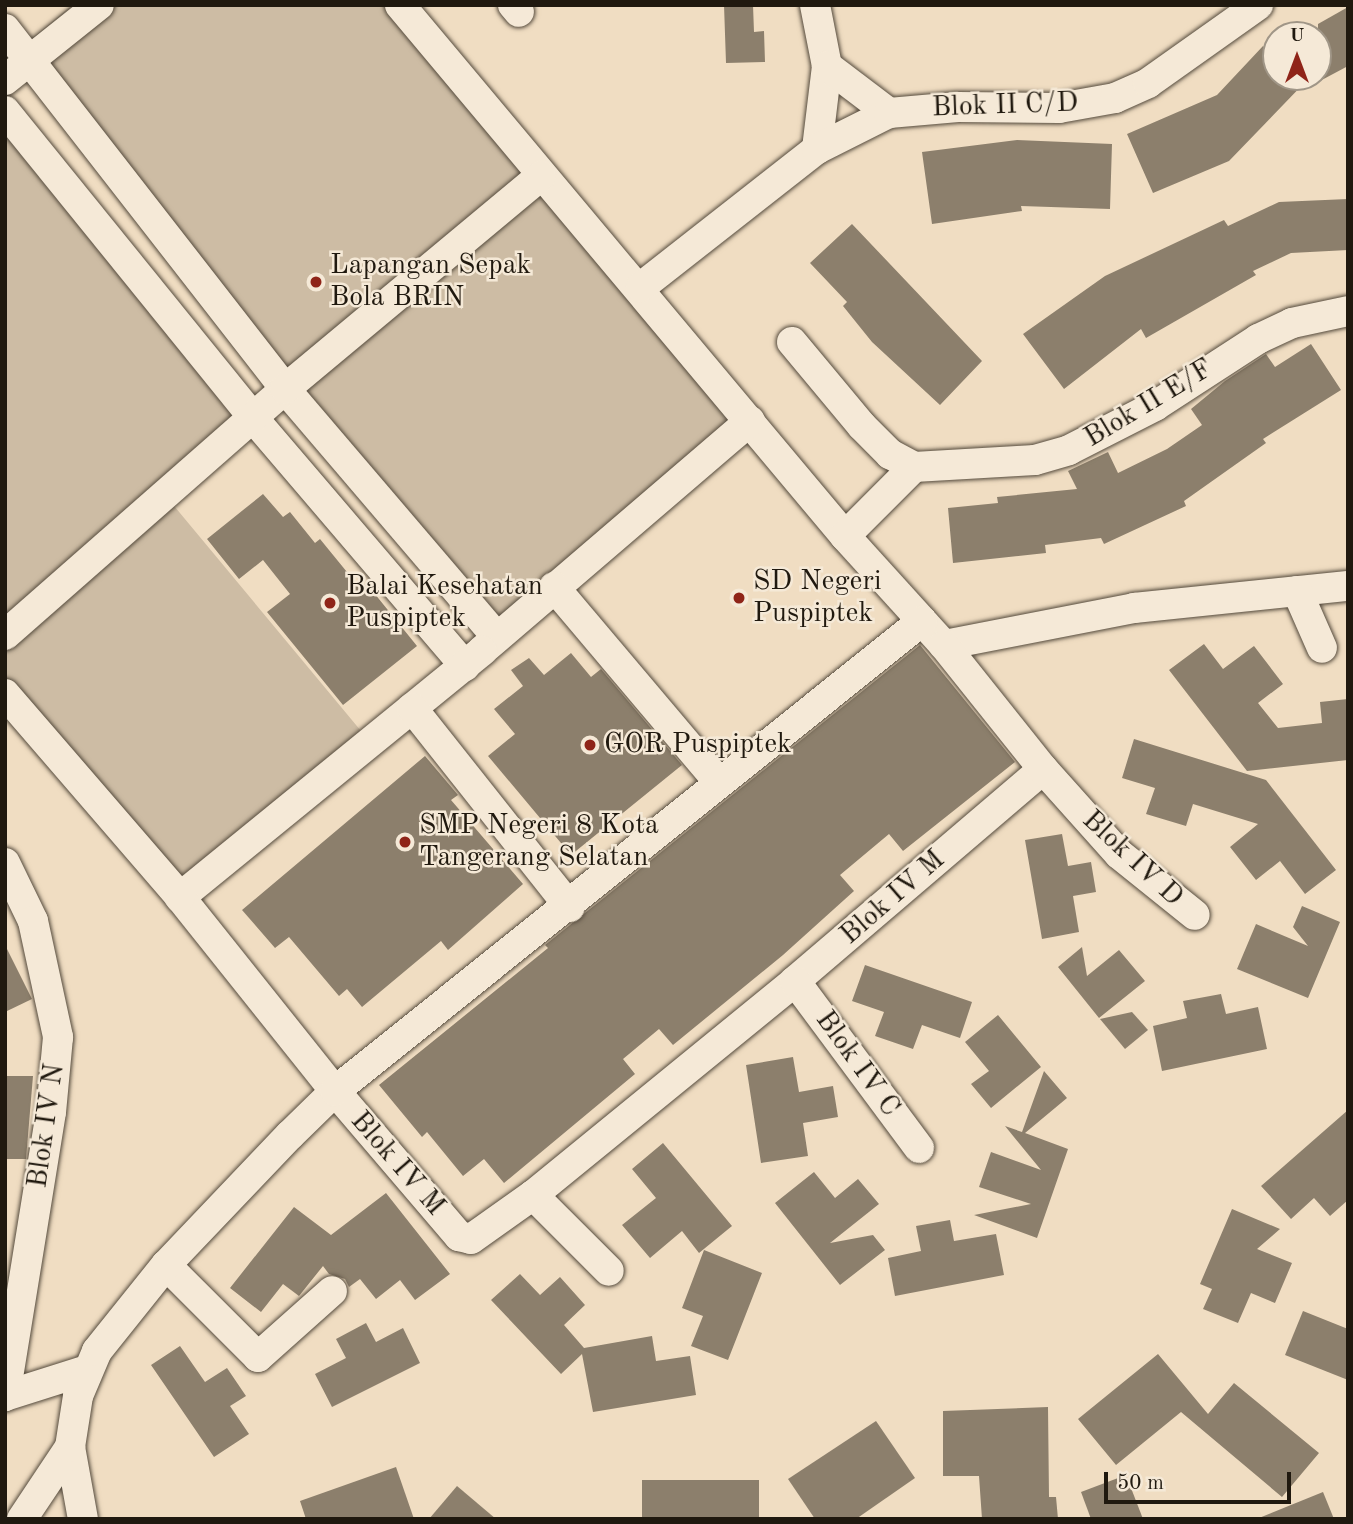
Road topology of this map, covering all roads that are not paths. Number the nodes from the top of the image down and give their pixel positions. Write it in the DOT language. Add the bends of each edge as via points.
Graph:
graph roads {
  1 [pos="99,5"];
  2 [pos="400,5"];
  3 [pos="815,5"];
  4 [pos="1258,5"];
  5 [pos="5,29"];
  6 [pos="32,60"];
  7 [pos="827,66"];
  8 [pos="5,80"];
  9 [pos="5,111"];
  10 [pos="889,113"];
  11 [pos="817,149"];
  12 [pos="541,176"];
  13 [pos="640,287"];
  14 [pos="1348,311"];
  15 [pos="792,342"];
  16 [pos="285,389"];
  17 [pos="254,419"];
  18 [pos="750,421"];
  19 [pos="914,467"];
  20 [pos="845,536"];
  21 [pos="1348,586"];
  22 [pos="554,587"];
  23 [pos="1297,591"];
  24 [pos="922,621"];
  25 [pos="5,635"];
  26 [pos="497,637"];
  27 [pos="944,645"];
  28 [pos="1322,648"];
  29 [pos="465,666"];
  30 [pos="5,694"];
  31 [pos="412,708"];
  32 [pos="1043,769"];
  33 [pos="719,782"];
  34 [pos="5,863"];
  35 [pos="180,897"];
  36 [pos="570,907"];
  37 [pos="1195,915"];
  38 [pos="795,981"];
  39 [pos="335,1091"];
  40 [pos="919,1148"];
  41 [pos="533,1195"];
  42 [pos="166,1265"];
  43 [pos="609,1271"];
  44 [pos="332,1292"];
  45 [pos="87,1370"];
  46 [pos="5,1396"];
  47 [pos="70,1447"];
  48 [pos="22,1519"];
  49 [pos="83,1519"];
  1 -- 6 [label="street"];
  2 -- 12 [label="street, Blok IV D"];
  3 -- 7 [label="street"];
  4 -- 10 [label="street, Blok II C/D" via="1148,83 1115,98 1059,108 958,107"];
  5 -- 6 [label="street"];
  6 -- 8 [label="street"];
  6 -- 16 [label="street"];
  7 -- 10 [label="street"];
  7 -- 11 [label="street"];
  9 -- 17 [label="street"];
  10 -- 11 [label="street, Blok II C/D"];
  11 -- 13 [label="street, Blok II C/D"];
  12 -- 13 [label="street, Blok IV D"];
  12 -- 16 [label="street"];
  13 -- 18 [label="street, Blok IV D"];
  14 -- 19 [label="street, Blok II E/F" via="1292,323 1258,339 1155,406 1069,450 1035,460"];
  15 -- 19 [label="street" via="862,426 890,454"];
  16 -- 17 [label="street"];
  16 -- 26 [label="street"];
  17 -- 25 [label="street"];
  17 -- 29 [label="street"];
  18 -- 20 [label="street, Blok IV D"];
  18 -- 22 [label="street"];
  19 -- 20 [label="street"];
  20 -- 24 [label="street, Blok IV D"];
  21 -- 23 [label="street"];
  22 -- 26 [label="street"];
  22 -- 33 [label="street"];
  23 -- 27 [label="street" via="1134,608"];
  23 -- 28 [label="street"];
  24 -- 27 [label="street, Blok IV D"];
  24 -- 33 [label="street, Blok IV M"];
  26 -- 29 [label="street"];
  27 -- 32 [label="street, Blok IV D"];
  29 -- 31 [label="street"];
  30 -- 35 [label="street"];
  31 -- 35 [label="street"];
  31 -- 36 [label="street"];
  32 -- 37 [label="street, Blok IV D" via="1119,854"];
  32 -- 38 [label="street, Blok IV M"];
  33 -- 36 [label="street, Blok IV M"];
  34 -- 46 [label="street, Blok IV N" via="33,921 58,1037 51,1112"];
  35 -- 39 [label="street"];
  36 -- 39 [label="street, Blok IV M"];
  38 -- 40 [label="street, Blok IV C"];
  38 -- 41 [label="street, Blok IV M"];
  39 -- 41 [label="street, Blok IV M" via="465,1240"];
  39 -- 42 [label="street"];
  41 -- 43 [label="street"];
  42 -- 44 [label="street" via="258,1357"];
  42 -- 45 [label="street"];
  45 -- 46 [label="street"];
  45 -- 47 [label="street"];
  47 -- 48 [label="street"];
  47 -- 49 [label="street"];
}
